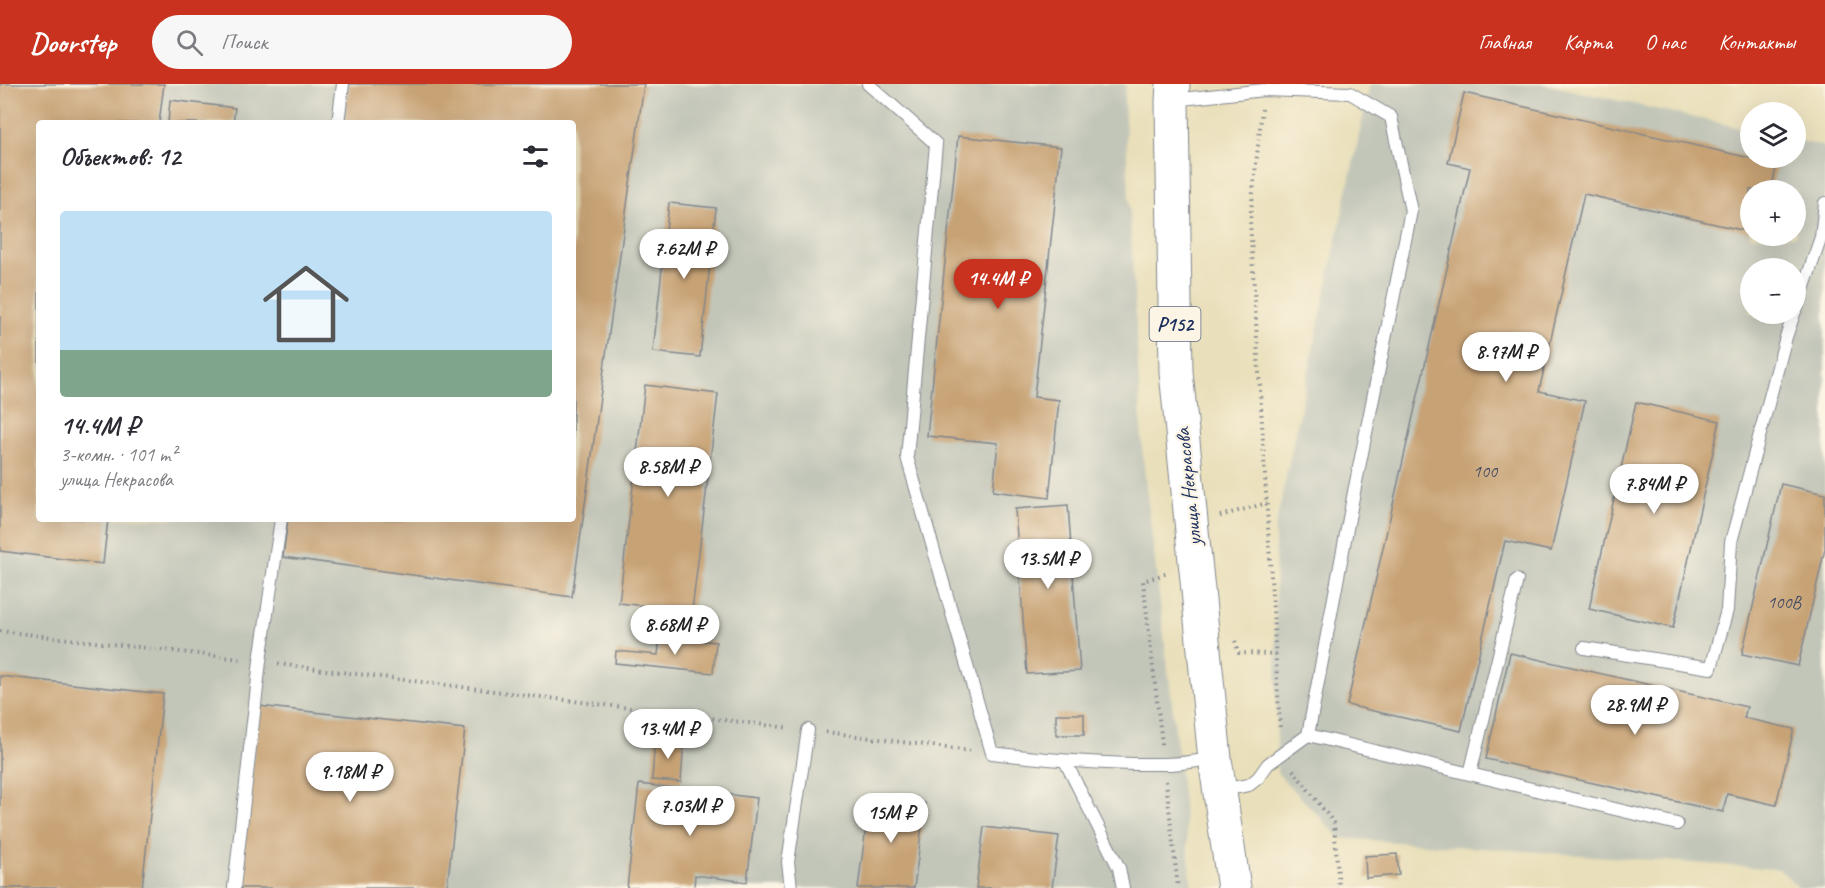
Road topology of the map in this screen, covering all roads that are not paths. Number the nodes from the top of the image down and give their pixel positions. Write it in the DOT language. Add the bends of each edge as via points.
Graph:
graph roads {
  1 [pos="344,84"];
  2 [pos="868,84"];
  3 [pos="1265,87"];
  4 [pos="1173,92"];
  5 [pos="338,120"];
  6 [pos="1825,203"];
  7 [pos="1806,280"];
  8 [pos="1791,324"];
  9 [pos="281,522"];
  10 [pos="1517,580"];
  11 [pos="1584,648"];
  12 [pos="808,730"];
  13 [pos="1308,735"];
  14 [pos="1215,759"];
  15 [pos="1065,761"];
  16 [pos="1470,774"];
  17 [pos="1221,790"];
  18 [pos="1677,824"];
  19 [pos="234,888"];
  20 [pos="791,888"];
  21 [pos="1124,888"];
  22 [pos="1234,888"];
  1 -- 5 [label="lane"];
  2 -- 15 [label="lane" via="936,144 907,457 992,753"];
  3 -- 4 [label="lane"];
  3 -- 13 [label="lane" via="1350,93 1391,117 1411,211"];
  4 -- 14 [label="main road, улица Некрасова / Р152" via="1176,372"];
  6 -- 7 [label="lane" via="1821,237"];
  8 -- 11 [label="lane" via="1731,542 1727,610 1711,668"];
  9 -- 19 [label="lane"];
  10 -- 16 [label="lane"];
  12 -- 20 [label="lane" via="788,862"];
  13 -- 16 [label="lane"];
  13 -- 17 [label="lane" via="1268,764 1249,785"];
  14 -- 15 [label="lane" via="1164,764"];
  14 -- 17 [label="main road, улица Некрасова / Р152"];
  15 -- 21 [label="lane" via="1119,867"];
  16 -- 18 [label="lane"];
  17 -- 22 [label="main road, улица Некрасова / Р152"];
}
